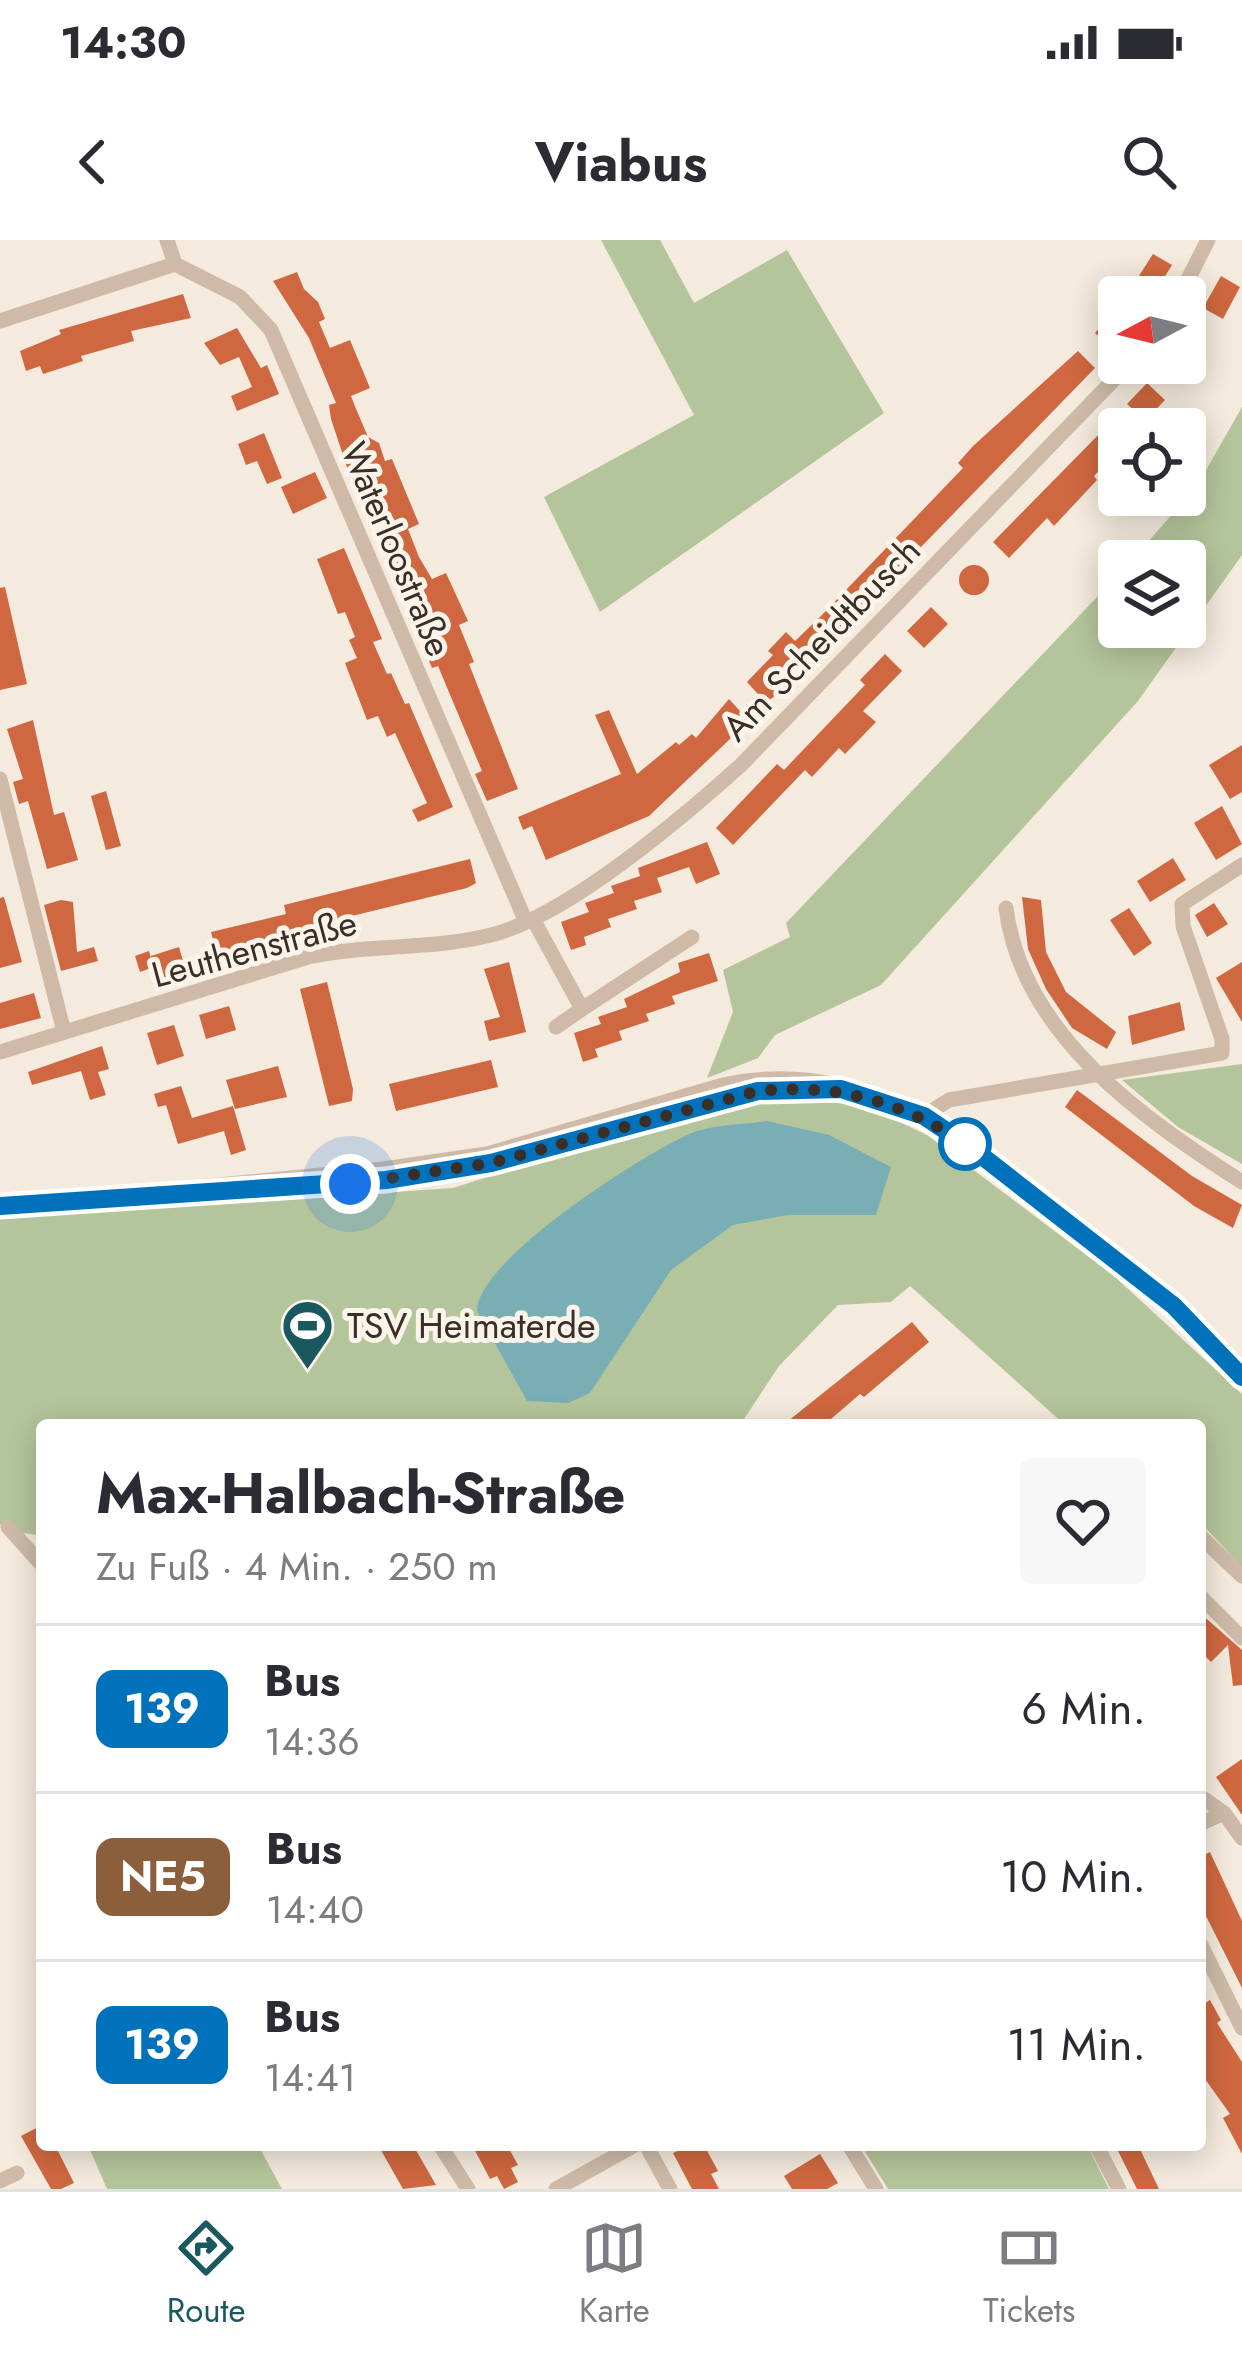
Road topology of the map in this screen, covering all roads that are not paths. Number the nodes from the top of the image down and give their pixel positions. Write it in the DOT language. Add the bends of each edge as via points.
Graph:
graph roads {
  1 [pos="167,240"];
  2 [pos="1208,240"];
  3 [pos="175,264"];
  4 [pos="1190,276"];
  5 [pos="0,321"];
  6 [pos="1110,384"];
  7 [pos="0,779"];
  8 [pos="1242,865"];
  9 [pos="1006,908"];
  10 [pos="530,920"];
  11 [pos="692,937"];
  12 [pos="582,1009"];
  13 [pos="556,1027"];
  14 [pos="64,1032"];
  15 [pos="0,1052"];
  16 [pos="1098,1071"];
  17 [pos="924,1116"];
  18 [pos="1242,1182"];
  19 [pos="0,1206"];
  20 [pos="1242,1377"];
  21 [pos="8,1527"];
  22 [pos="1206,1541"];
  23 [pos="36,1558"];
  24 [pos="1242,1576"];
  25 [pos="1206,1602"];
  26 [pos="1242,1639"];
  27 [pos="1206,1800"];
  28 [pos="1223,1813"];
  29 [pos="1206,1821"];
  30 [pos="1242,1838"];
  31 [pos="1206,1955"];
  32 [pos="1242,2028"];
  33 [pos="444,2151"];
  34 [pos="624,2151"];
  35 [pos="649,2151"];
  36 [pos="854,2151"];
  37 [pos="1099,2151"];
  38 [pos="17,2173"];
  39 [pos="0,2181"];
  40 [pos="468,2189"];
  41 [pos="556,2189"];
  42 [pos="670,2189"];
  43 [pos="876,2189"];
  44 [pos="1119,2189"];
  1 -- 3 [label="street"];
  2 -- 4 [label="street"];
  3 -- 5 [label="street"];
  3 -- 10 [label="street, Waterloostraße" via="240,297 271,330"];
  6 -- 10 [label="street, Am Scheidtbusch" via="741,765 684,815"];
  7 -- 14 [label="street"];
  8 -- 16 [label="street" via="1182,904 1222,1053"];
  9 -- 16 [label="street" via="1026,984"];
  10 -- 12 [label="street, Waterloostraße"];
  10 -- 14 [label="street, Leuthenstraße" via="461,941 308,957"];
  11 -- 12 [label="street"];
  12 -- 13 [label="street"];
  14 -- 15 [label="street, Leuthenstraße"];
  16 -- 17 [label="street" via="949,1100"];
  16 -- 18 [label="street" via="1175,1140"];
  17 -- 19 [label="street" via="814,1079 755,1078 487,1154"];
  17 -- 20 [label="street" via="1174,1306"];
  21 -- 23 [label="street"];
  22 -- 24 [label="street"];
  25 -- 26 [label="street"];
  27 -- 28 [label="street"];
  28 -- 29 [label="street"];
  28 -- 30 [label="street"];
  31 -- 32 [label="street"];
  33 -- 40 [label="street"];
  34 -- 41 [label="street"];
  35 -- 42 [label="street"];
  36 -- 43 [label="street"];
  37 -- 44 [label="street"];
  38 -- 39 [label="street"];
}
